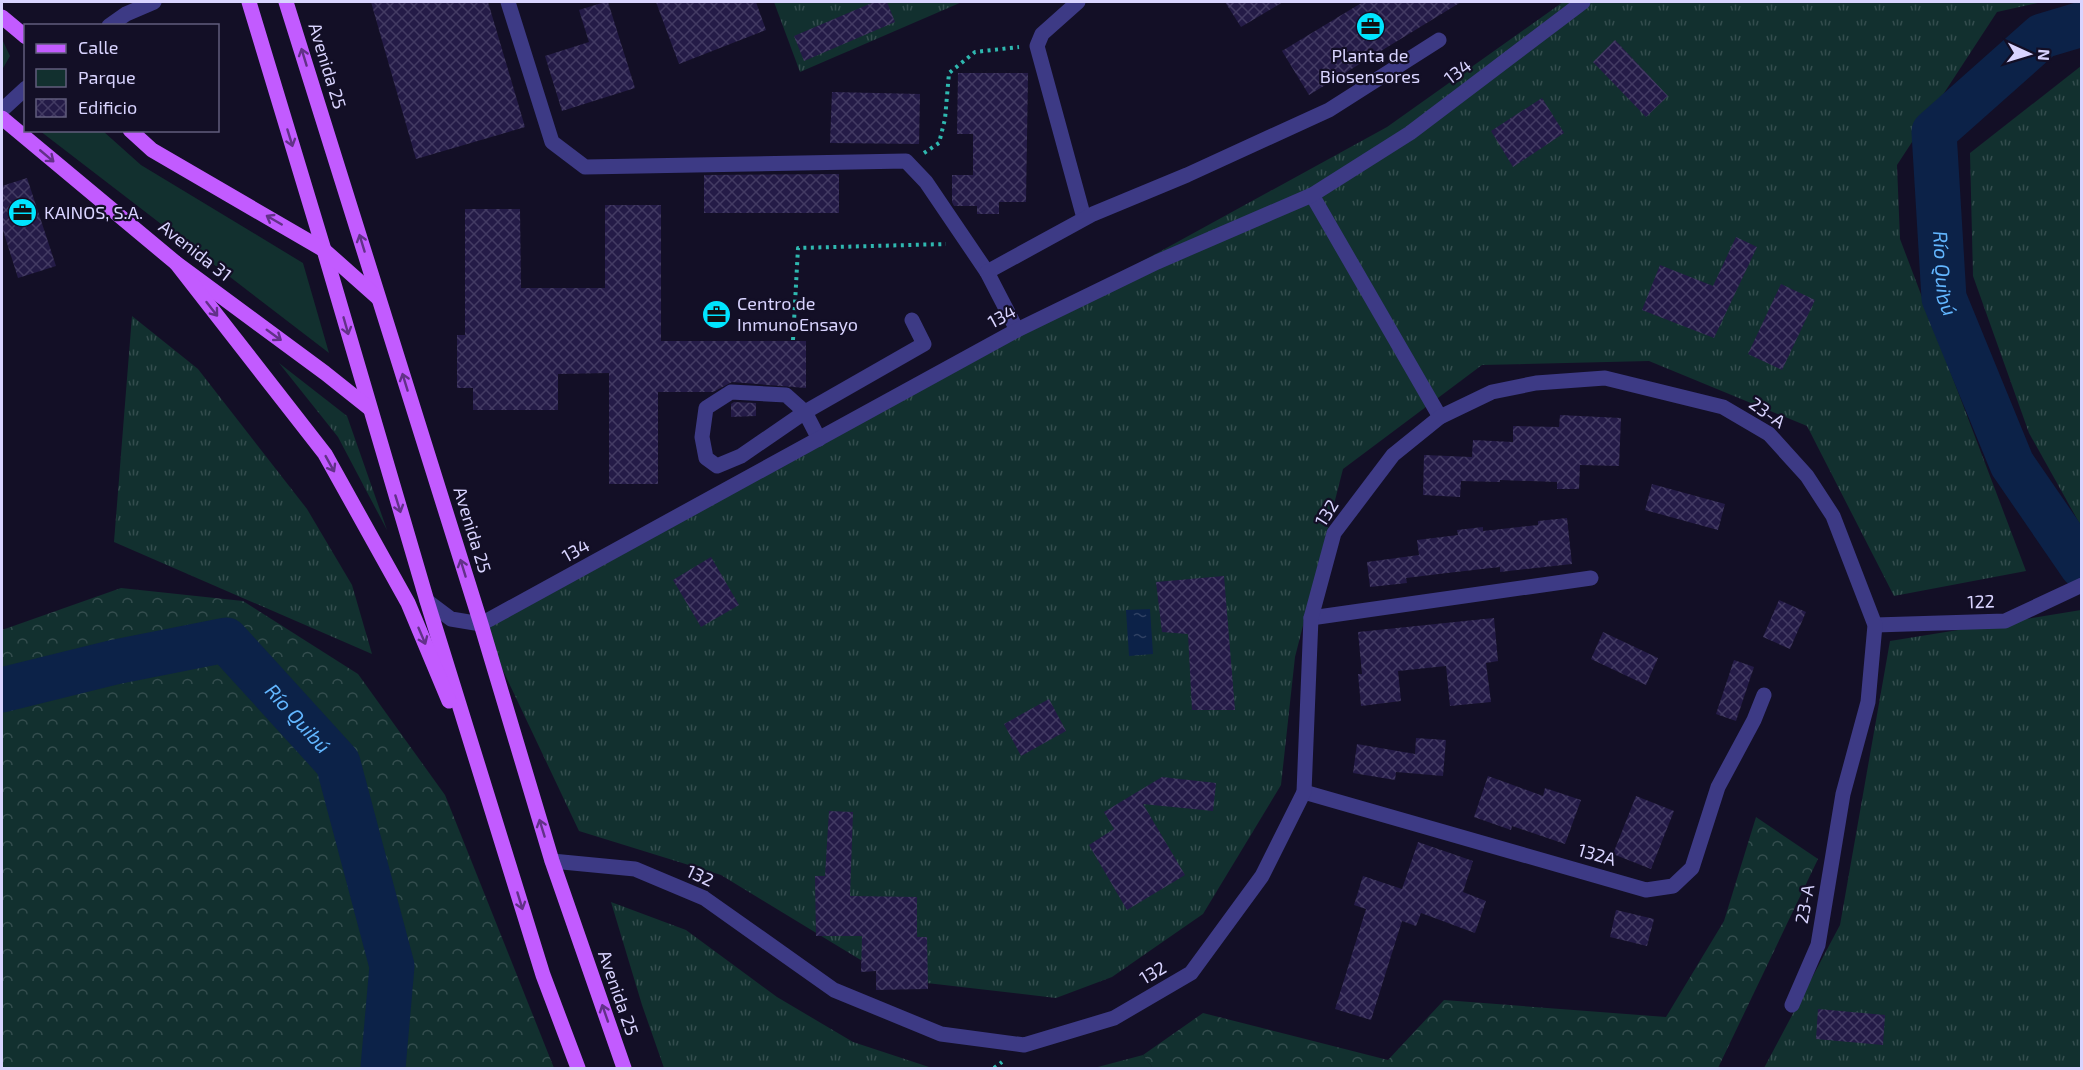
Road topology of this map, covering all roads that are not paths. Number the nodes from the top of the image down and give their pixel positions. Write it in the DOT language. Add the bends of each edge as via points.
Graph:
graph roads {
  1 [pos="154,2"];
  2 [pos="249,2"];
  3 [pos="286,2"];
  4 [pos="508,2"];
  5 [pos="1078,2"];
  6 [pos="1583,2"];
  7 [pos="2,16"];
  8 [pos="112,24"];
  9 [pos="24,35"];
  10 [pos="1439,40"];
  11 [pos="24,90"];
  12 [pos="2,110"];
  13 [pos="2,118"];
  14 [pos="132,132"];
  15 [pos="1312,195"];
  16 [pos="1084,218"];
  17 [pos="324,250"];
  18 [pos="176,263"];
  19 [pos="987,272"];
  20 [pos="379,299"];
  21 [pos="912,320"];
  22 [pos="1017,330"];
  23 [pos="369,408"];
  24 [pos="805,412"];
  25 [pos="1440,417"];
  26 [pos="819,439"];
  27 [pos="1591,578"];
  28 [pos="2081,585"];
  29 [pos="427,601"];
  30 [pos="1311,618"];
  31 [pos="481,624"];
  32 [pos="1875,625"];
  33 [pos="1764,695"];
  34 [pos="485,785"];
  35 [pos="1304,792"];
  36 [pos="552,861"];
  37 [pos="1792,1005"];
  38 [pos="578,1068"];
  39 [pos="624,1068"];
  1 -- 8 [label="street"];
  2 -- 17 [label="main road, one-way"];
  20 -- 3 [label="main road, Avenida 25, one-way"];
  4 -- 19 [label="street" via="552,142 585,167 906,161 926,182"];
  5 -- 16 [label="street" via="1042,34 1037,46"];
  6 -- 15 [label="street, 134" via="1410,133"];
  7 -- 9 [label="main road"];
  10 -- 16 [label="street" via="1329,110"];
  11 -- 12 [label="street"];
  13 -- 18 [label="main road, Avenida 31, one-way"];
  17 -- 14 [label="main road, one-way" via="152,150"];
  15 -- 22 [label="street, 134" via="1157,262"];
  15 -- 25 [label="street"];
  16 -- 19 [label="street"];
  17 -- 20 [label="main road"];
  17 -- 23 [label="main road, one-way"];
  18 -- 23 [label="main road, Avenida 31, one-way"];
  18 -- 34 [label="main road, one-way" via="325,454 408,603"];
  19 -- 22 [label="street"];
  31 -- 20 [label="main road, Avenida 25, one-way"];
  21 -- 24 [label="street" via="924,344"];
  22 -- 26 [label="street, 134"];
  23 -- 29 [label="main road, one-way"];
  24 -- 24 [label="street" via="786,395 731,392 706,408 702,437 706,458 717,466 741,456"];
  24 -- 26 [label="street"];
  25 -- 30 [label="street, 132" via="1393,455 1334,533"];
  25 -- 32 [label="street, 23-A" via="1492,392 1536,383 1605,378 1723,407 1769,434 1808,476 1833,516"];
  26 -- 31 [label="street, 134"];
  27 -- 30 [label="street"];
  28 -- 32 [label="street, 122" via="2005,621"];
  29 -- 31 [label="street" via="451,619"];
  29 -- 34 [label="main road"];
  30 -- 35 [label="street, 132"];
  36 -- 31 [label="main road, Avenida 25, one-way"];
  32 -- 37 [label="street, 23-A" via="1868,702 1843,794 1818,945"];
  33 -- 35 [label="street, 132A" via="1718,787 1692,868 1673,886 1646,890"];
  34 -- 38 [label="main road, one-way" via="543,975"];
  35 -- 36 [label="street, 132" via="1262,876 1191,973 1113,1018 1024,1045 941,1034 834,990 704,898 635,869"];
  39 -- 36 [label="main road, Avenida 25, one-way"];
}
